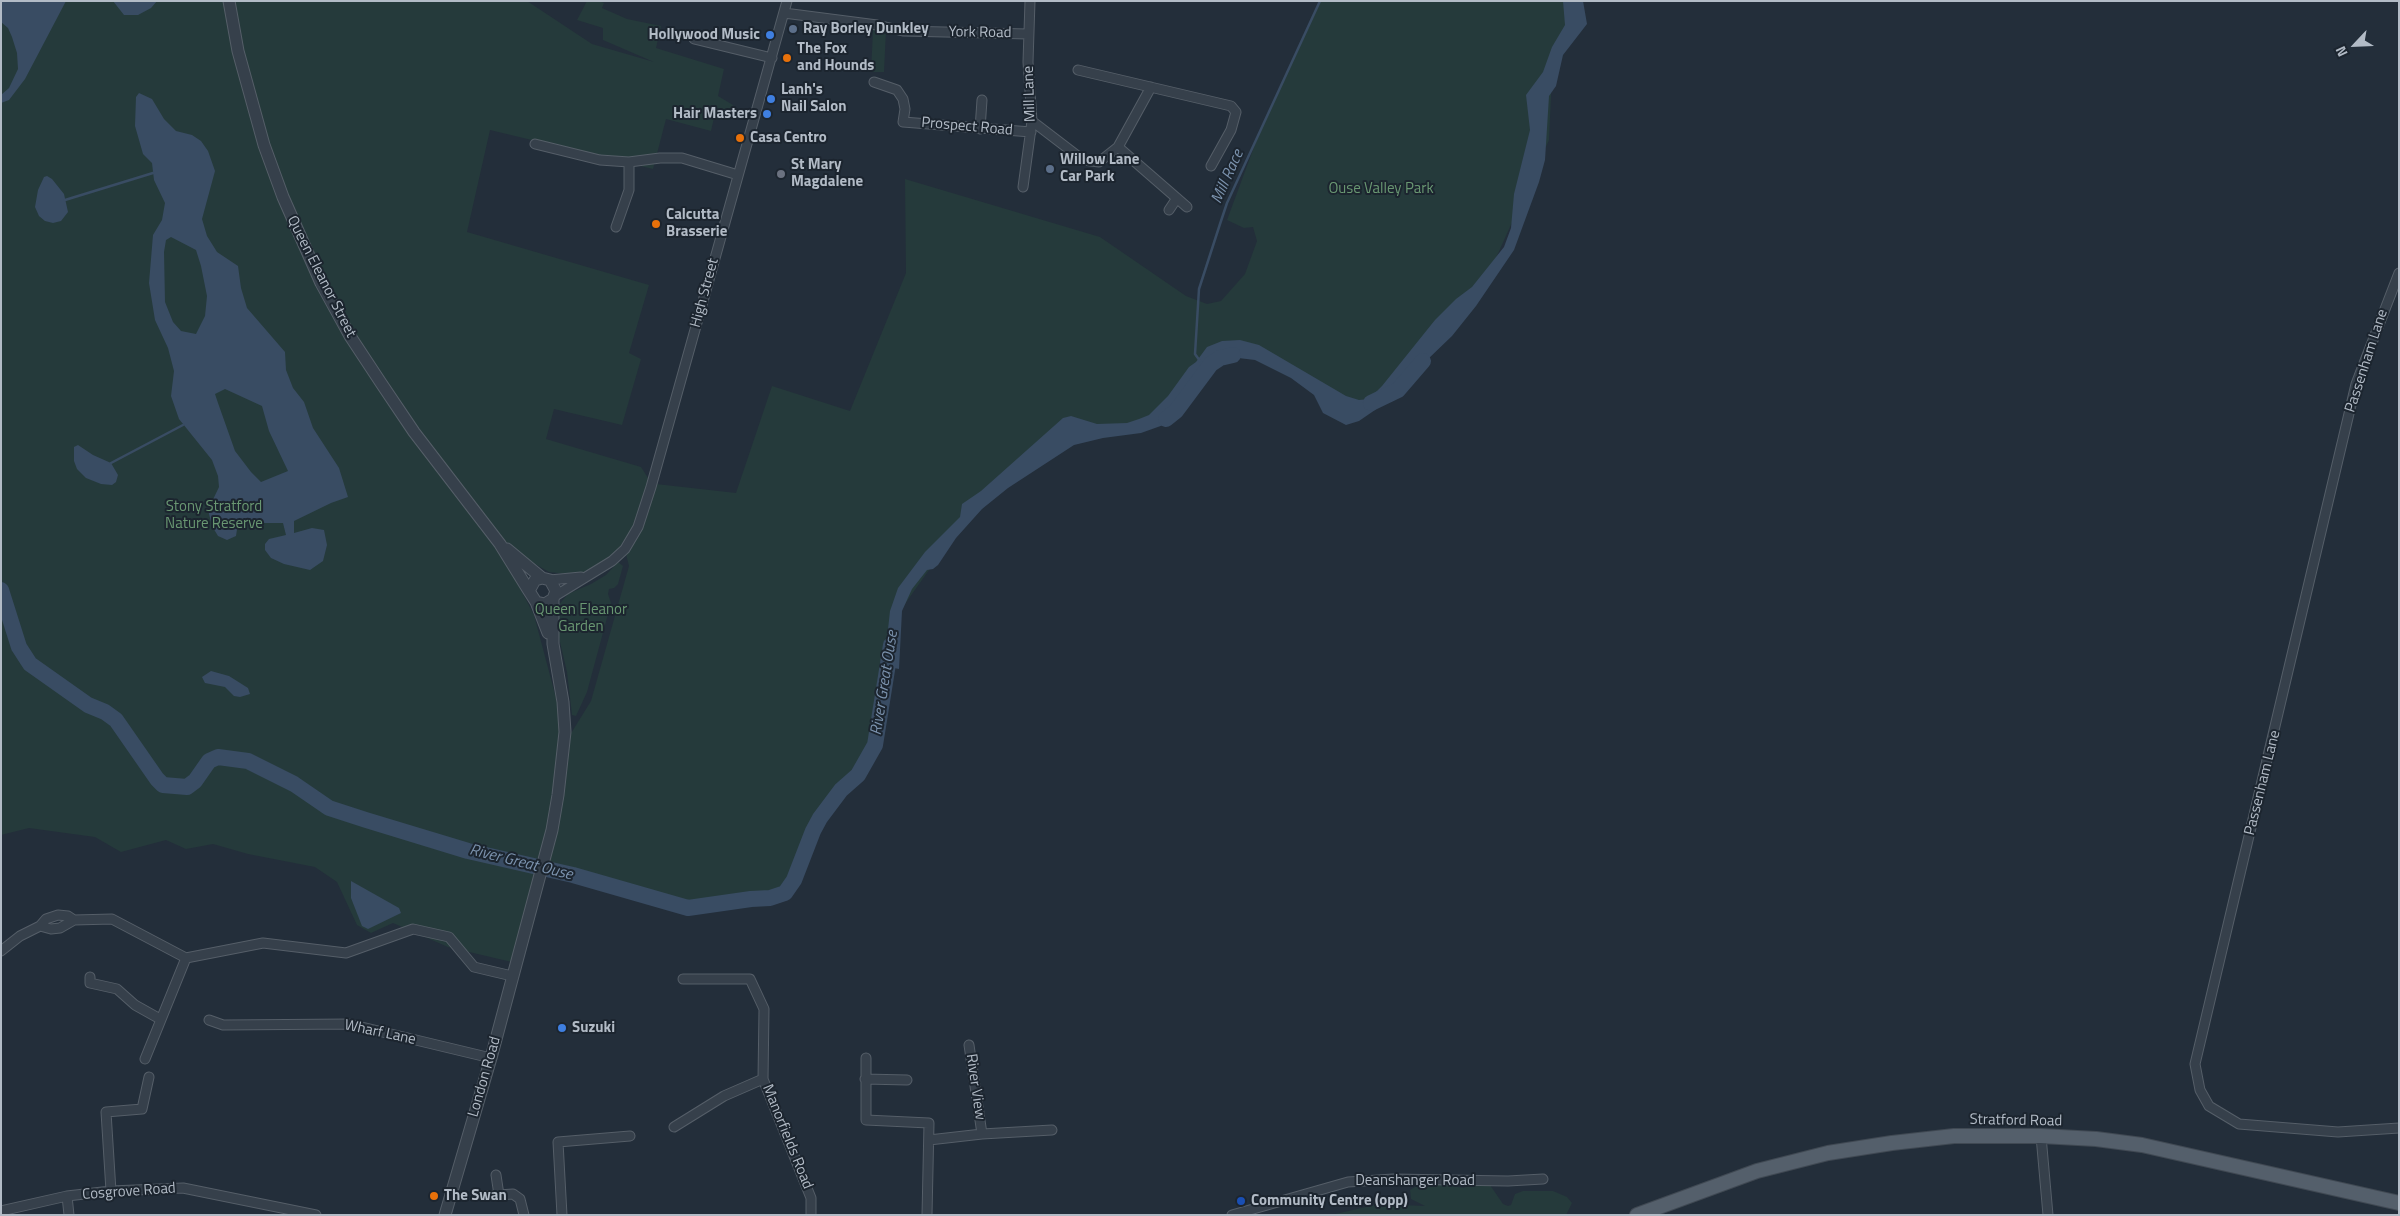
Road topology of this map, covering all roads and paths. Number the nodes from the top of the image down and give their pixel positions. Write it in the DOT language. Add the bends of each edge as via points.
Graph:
graph roads {
  1 [pos="229,1"];
  2 [pos="787,1"];
  3 [pos="1030,1"];
  4 [pos="784,14"];
  5 [pos="1028,34"];
  6 [pos="694,39"];
  7 [pos="772,58"];
  8 [pos="1078,70"];
  9 [pos="874,82"];
  10 [pos="1151,88"];
  11 [pos="982,100"];
  12 [pos="1032,121"];
  13 [pos="980,129"];
  14 [pos="1031,132"];
  15 [pos="535,144"];
  16 [pos="1118,147"];
  17 [pos="628,162"];
  18 [pos="1211,166"];
  19 [pos="738,175"];
  20 [pos="1023,187"];
  21 [pos="1177,198"];
  22 [pos="1188,207"];
  23 [pos="1169,210"];
  24 [pos="616,227"];
  25 [pos="2399,273"];
  26 [pos="500,544"];
  27 [pos="583,576"];
  28 [pos="546,579"];
  29 [pos="529,591"];
  30 [pos="554,598"];
  31 [pos="536,602"];
  32 [pos="553,644"];
  33 [pos="1,951"];
  34 [pos="186,958"];
  35 [pos="512,976"];
  36 [pos="90,978"];
  37 [pos="683,979"];
  38 [pos="160,1019"];
  39 [pos="209,1020"];
  40 [pos="969,1045"];
  41 [pos="491,1058"];
  42 [pos="866,1058"];
  43 [pos="145,1059"];
  44 [pos="149,1077"];
  45 [pos="763,1079"];
  46 [pos="866,1079"];
  47 [pos="907,1080"];
  48 [pos="674,1127"];
  49 [pos="2399,1128"];
  50 [pos="1052,1130"];
  51 [pos="982,1134"];
  52 [pos="630,1136"];
  53 [pos="2041,1136"];
  54 [pos="929,1140"];
  55 [pos="496,1175"];
  56 [pos="1543,1179"];
  57 [pos="111,1191"];
  58 [pos="498,1195"];
  59 [pos="67,1196"];
  60 [pos="484,1196"];
  61 [pos="2399,1203"];
  62 [pos="1,1211"];
  63 [pos="70,1215"];
  64 [pos="316,1215"];
  65 [pos="445,1215"];
  66 [pos="524,1215"];
  67 [pos="562,1215"];
  68 [pos="811,1215"];
  69 [pos="927,1215"];
  70 [pos="1232,1215"];
  71 [pos="1637,1215"];
  72 [pos="2048,1215"];
  1 -- 26 [label="street, Queen Eleanor Street" via="238,50 264,145 282,197 321,283 350,336 392,399"];
  2 -- 4 [label="street, High Street"];
  3 -- 5 [label="street, Mill Lane"];
  4 -- 5 [label="street, York Road" via="904,31"];
  4 -- 7 [label="street, High Street"];
  5 -- 12 [label="street, Mill Lane"];
  6 -- 7 [label="street"];
  7 -- 19 [label="street, High Street"];
  8 -- 10 [label="street"];
  9 -- 13 [label="street, Prospect Road" via="898,90 905,109 903,122"];
  10 -- 16 [label="street"];
  10 -- 18 [label="street" via="1231,106 1236,112 1231,130"];
  11 -- 13 [label="street"];
  12 -- 14 [label="street, Mill Lane"];
  12 -- 16 [label="street" via="1083,160 1099,162"];
  13 -- 14 [label="street, Prospect Road"];
  14 -- 20 [label="street, Mill Lane"];
  15 -- 17 [label="street" via="600,160"];
  16 -- 21 [label="street"];
  17 -- 19 [label="street" via="682,158"];
  17 -- 24 [label="street" via="629,190"];
  19 -- 27 [label="street, High Street" via="638,526 625,549 612,561"];
  21 -- 22 [label="street"];
  21 -- 23 [label="street"];
  25 -- 49 [label="street, Passenham Lane" via="2356,384 2195,1064 2200,1090 2209,1106 2239,1124 2338,1132"];
  26 -- 28 [label="street, Queen Eleanor Street"];
  26 -- 29 [label="street, Queen Eleanor Street"];
  27 -- 28 [label="street"];
  27 -- 30 [label="street"];
  28 -- 29 [label="street" via="535,580"];
  28 -- 30 [label="street" via="556,591"];
  29 -- 31 [label="street"];
  30 -- 31 [label="street" via="545,604"];
  30 -- 32 [label="street"];
  31 -- 32 [label="street"];
  32 -- 35 [label="street, London Road" via="563,702 563,762 552,830"];
  33 -- 34 [label="street" via="46,919 58,915 74,920 112,920"];
  34 -- 35 [label="street" via="263,943 346,953 413,929 449,937 474,967"];
  34 -- 38 [label="street"];
  35 -- 41 [label="street, London Road"];
  36 -- 38 [label="street" via="90,983 117,989 135,1005"];
  37 -- 45 [label="street, Manorfields Road" via="750,979 764,1009"];
  38 -- 43 [label="street"];
  39 -- 41 [label="street, Wharf Lane" via="223,1025 349,1024"];
  40 -- 51 [label="street, River View"];
  41 -- 65 [label="street, London Road"];
  42 -- 46 [label="street"];
  44 -- 57 [label="street" via="142,1110 106,1112"];
  45 -- 48 [label="street" via="724,1096"];
  45 -- 68 [label="street, Manorfields Road" via="811,1198"];
  46 -- 47 [label="street"];
  46 -- 54 [label="street" via="866,1120 929,1122"];
  50 -- 51 [label="street"];
  51 -- 54 [label="street, River View"];
  52 -- 67 [label="street" via="558,1142"];
  53 -- 61 [label="main road, Stratford Road" via="2142,1145"];
  53 -- 71 [label="main road, Stratford Road" via="1954,1136 1828,1154 1757,1171"];
  53 -- 72 [label="street"];
  54 -- 69 [label="street"];
  55 -- 58 [label="street"];
  56 -- 70 [label="street, Deanshanger Road" via="1508,1182 1393,1178 1348,1182"];
  57 -- 59 [label="street, Cosgrove Road"];
  57 -- 64 [label="street, Cosgrove Road" via="183,1188"];
  58 -- 60 [label="street"];
  58 -- 66 [label="street" via="513,1194 520,1199"];
  59 -- 62 [label="street, Cosgrove Road"];
  59 -- 63 [label="street"];
}
